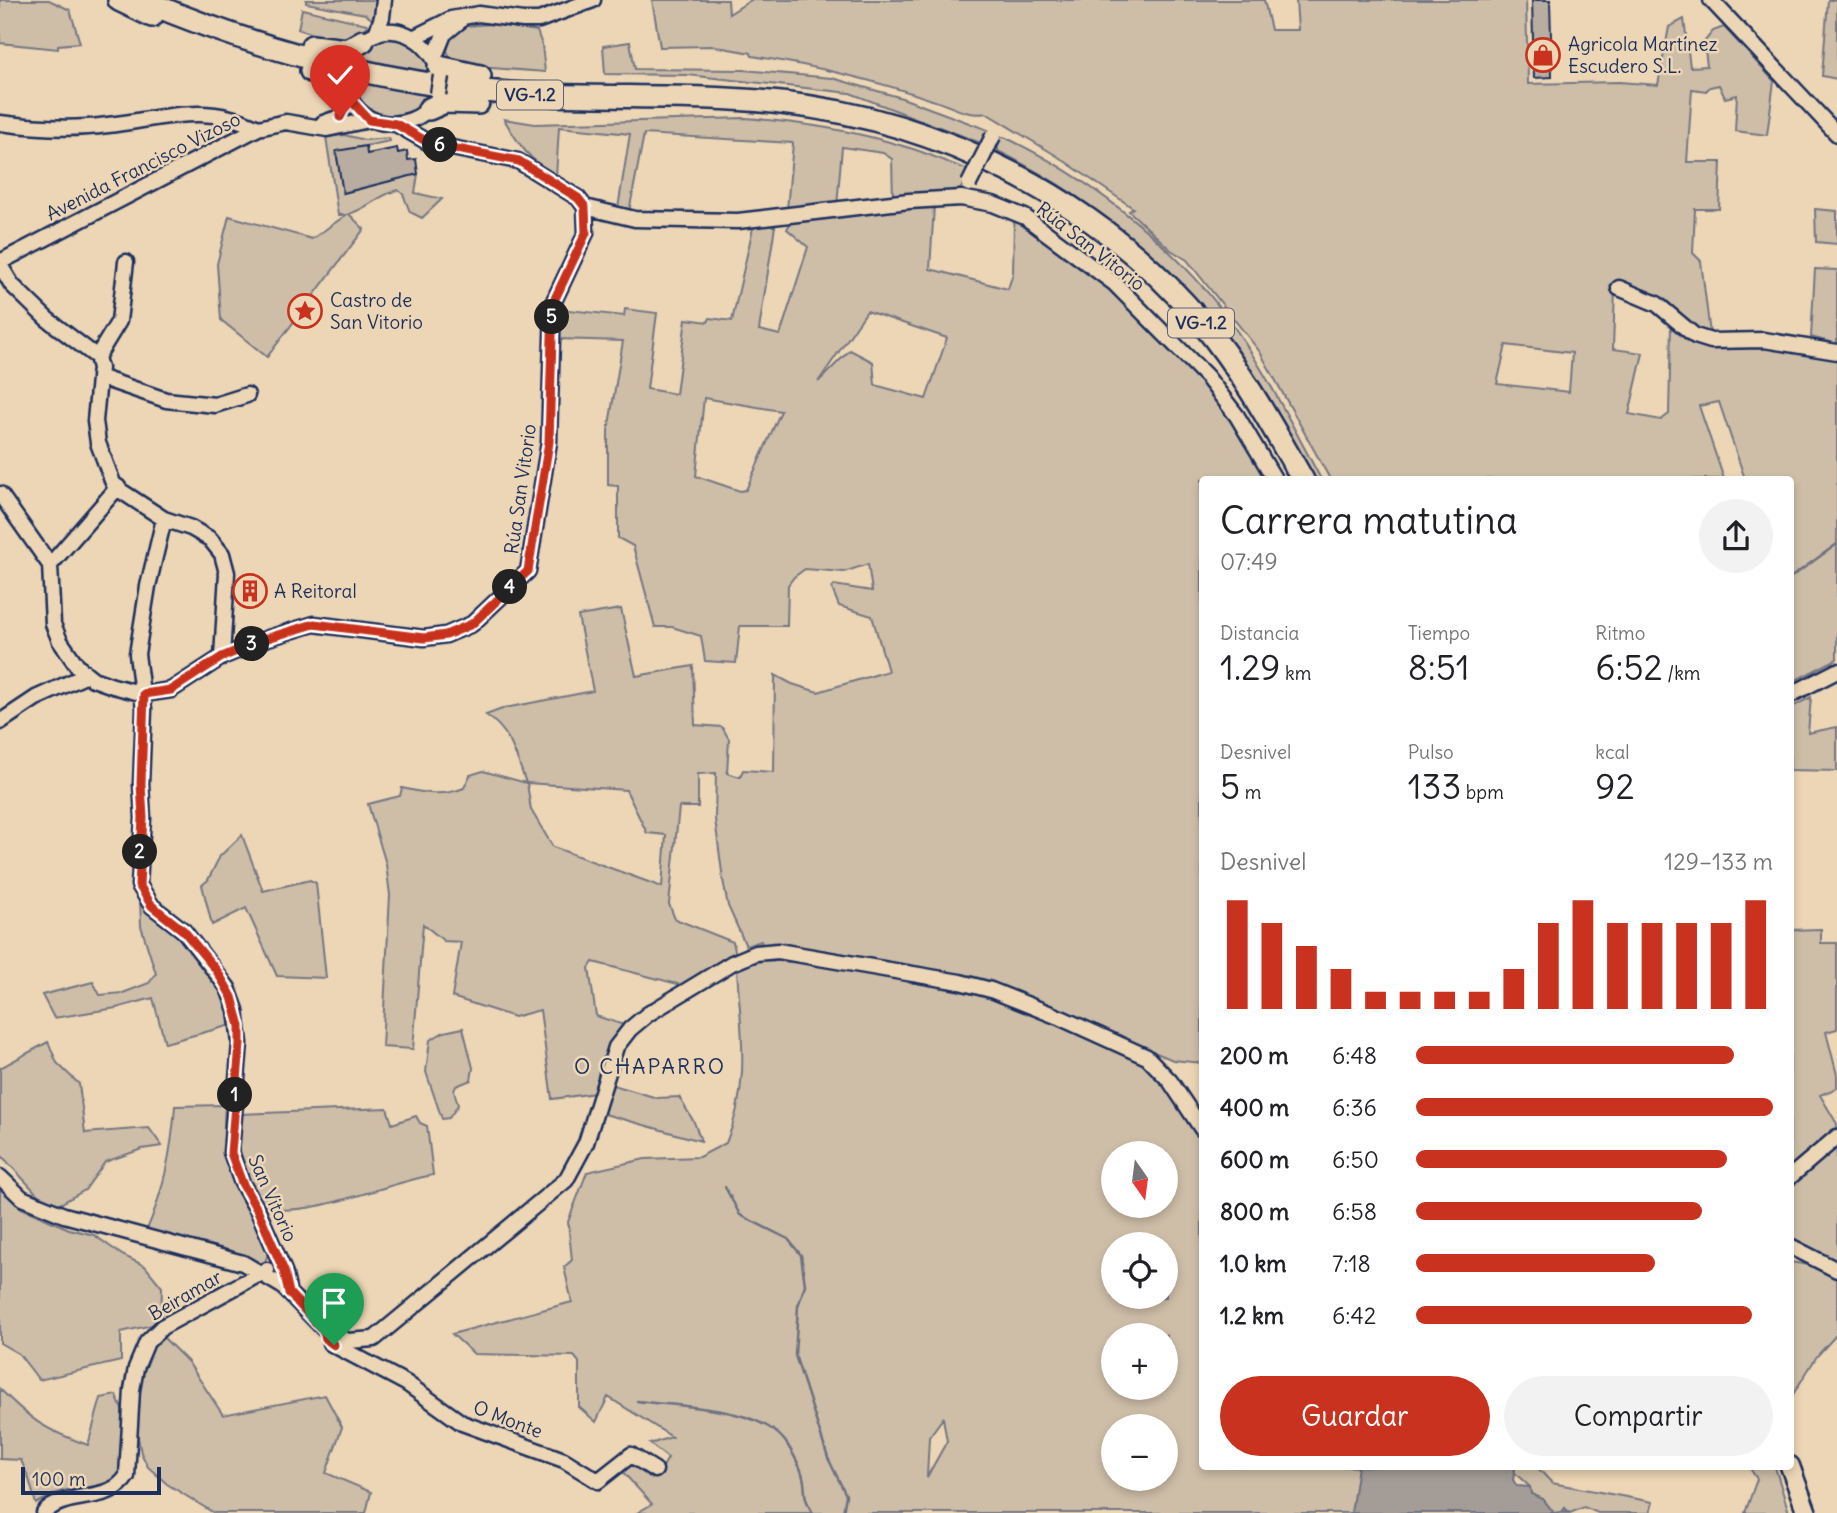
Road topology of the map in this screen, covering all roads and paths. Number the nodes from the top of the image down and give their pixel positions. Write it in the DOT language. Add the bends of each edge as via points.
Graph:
graph roads {
  1 [pos="119,0"];
  2 [pos="142,0"];
  3 [pos="177,0"];
  4 [pos="384,0"];
  5 [pos="390,0"];
  6 [pos="593,0"];
  7 [pos="1711,0"];
  8 [pos="471,15"];
  9 [pos="408,35"];
  10 [pos="370,38"];
  11 [pos="438,67"];
  12 [pos="347,88"];
  13 [pos="430,106"];
  14 [pos="811,107"];
  15 [pos="369,120"];
  16 [pos="0,123"];
  17 [pos="396,124"];
  18 [pos="308,126"];
  19 [pos="258,128"];
  20 [pos="996,132"];
  21 [pos="1837,134"];
  22 [pos="928,137"];
  23 [pos="446,145"];
  24 [pos="961,198"];
  25 [pos="585,207"];
  26 [pos="126,262"];
  27 [pos="0,264"];
  28 [pos="1619,288"];
  29 [pos="1837,352"];
  30 [pos="97,356"];
  31 [pos="99,377"];
  32 [pos="247,395"];
  33 [pos="1273,476"];
  34 [pos="1301,476"];
  35 [pos="118,487"];
  36 [pos="0,494"];
  37 [pos="164,519"];
  38 [pos="50,565"];
  39 [pos="222,657"];
  40 [pos="1837,671"];
  41 [pos="87,675"];
  42 [pos="1794,693"];
  43 [pos="144,694"];
  44 [pos="0,722"];
  45 [pos="1199,1124"];
  46 [pos="1837,1137"];
  47 [pos="1794,1174"];
  48 [pos="0,1177"];
  49 [pos="1794,1249"];
  50 [pos="276,1252"];
  51 [pos="1794,1256"];
  52 [pos="1805,1256"];
  53 [pos="1837,1270"];
  54 [pos="264,1273"];
  55 [pos="289,1293"];
  56 [pos="324,1331"];
  57 [pos="367,1341"];
  58 [pos="365,1360"];
  59 [pos="655,1470"];
  60 [pos="1784,1470"];
  61 [pos="1791,1470"];
  62 [pos="44,1513"];
  63 [pos="1794,1513"];
  64 [pos="1807,1513"];
  1 -- 12 [label="highway" via="216,43 334,78"];
  2 -- 14 [label="highway, VG-1.2" via="282,51 432,84 535,95"];
  3 -- 10 [label="highway" via="319,47 347,50"];
  4 -- 10 [label="street" via="382,18"];
  5 -- 9 [label="street"];
  6 -- 8 [label="street" via="531,21"];
  7 -- 21 [label="street"];
  8 -- 9 [label="street"];
  8 -- 11 [label="street" via="444,34"];
  9 -- 10 [label="street"];
  9 -- 11 [label="street" via="429,49"];
  10 -- 12 [label="street, bridge" via="350,59"];
  11 -- 13 [label="street, bridge"];
  11 -- 14 [label="highway" via="459,74 511,79 795,96"];
  12 -- 15 [label="street"];
  12 -- 18 [label="street, Avenida Francisco Vizoso" via="343,113 333,121"];
  13 -- 17 [label="street"];
  13 -- 22 [label="highway" via="459,100 565,110 760,109"];
  13 -- 23 [label="street" via="423,125"];
  14 -- 22 [label="highway, VG-1.2"];
  15 -- 17 [label="street"];
  15 -- 18 [label="street, Avenida Francisco Vizoso" via="327,129"];
  16 -- 19 [label="street" via="50,130 197,114"];
  17 -- 23 [label="street, Rúa San Vitorio" via="431,144"];
  18 -- 19 [label="street, Avenida Francisco Vizoso" via="278,122"];
  19 -- 27 [label="street, Avenida Francisco Vizoso"];
  20 -- 24 [label="street, bridge"];
  22 -- 34 [label="highway, VG-1.2" via="1040,188 1139,260 1219,346"];
  23 -- 25 [label="street, Rúa San Vitorio" via="519,161"];
  24 -- 25 [label="street, Rúa San Vitorio" via="738,221 635,219"];
  24 -- 33 [label="street, Rúa San Vitorio" via="1025,217 1115,284 1183,351 1237,416"];
  25 -- 39 [label="street, Rúa San Vitorio" via="586,233 553,303 549,442 528,571 472,624 446,635 424,638 314,624"];
  26 -- 30 [label="street" via="119,321"];
  27 -- 30 [label="street" via="12,285 47,319"];
  28 -- 29 [label="street" via="1657,304 1695,337 1763,340"];
  30 -- 31 [label="street"];
  31 -- 32 [label="street" via="166,400 215,405"];
  31 -- 35 [label="street" via="98,443"];
  35 -- 37 [label="street"];
  35 -- 38 [label="street"];
  36 -- 38 [label="street"];
  37 -- 39 [label="street" via="191,527 222,554 227,573"];
  37 -- 43 [label="street, San Vitorio" via="137,654"];
  38 -- 41 [label="street" via="53,624 60,641"];
  39 -- 43 [label="street, Rúa San Vitorio" via="171,690"];
  40 -- 42 [label="street"];
  41 -- 43 [label="street"];
  41 -- 44 [label="street" via="36,698"];
  43 -- 50 [label="street, San Vitorio" via="139,885 152,906 184,931 232,997 240,1044 231,1153"];
  45 -- 57 [label="street" via="1170,1081 1147,1057 991,990 787,952 756,953 719,971 630,1029 616,1047 586,1143 566,1180 384,1333"];
  46 -- 47 [label="street"];
  48 -- 54 [label="street" via="22,1198 64,1215 236,1261"];
  49 -- 52 [label="street"];
  50 -- 54 [label="street"];
  50 -- 55 [label="street, San Vitorio"];
  51 -- 52 [label="street"];
  52 -- 53 [label="street"];
  54 -- 55 [label="street"];
  54 -- 62 [label="street, Beiramar" via="162,1327 147,1342 132,1390 127,1476 111,1492 67,1499"];
  55 -- 56 [label="street"];
  56 -- 57 [label="street" via="348,1341"];
  56 -- 58 [label="street" via="329,1342"];
  57 -- 58 [label="street"];
  58 -- 59 [label="street, O Monte" via="462,1423 564,1460 598,1481 631,1455"];
  60 -- 63 [label="main road"];
  61 -- 64 [label="main road"];
}
